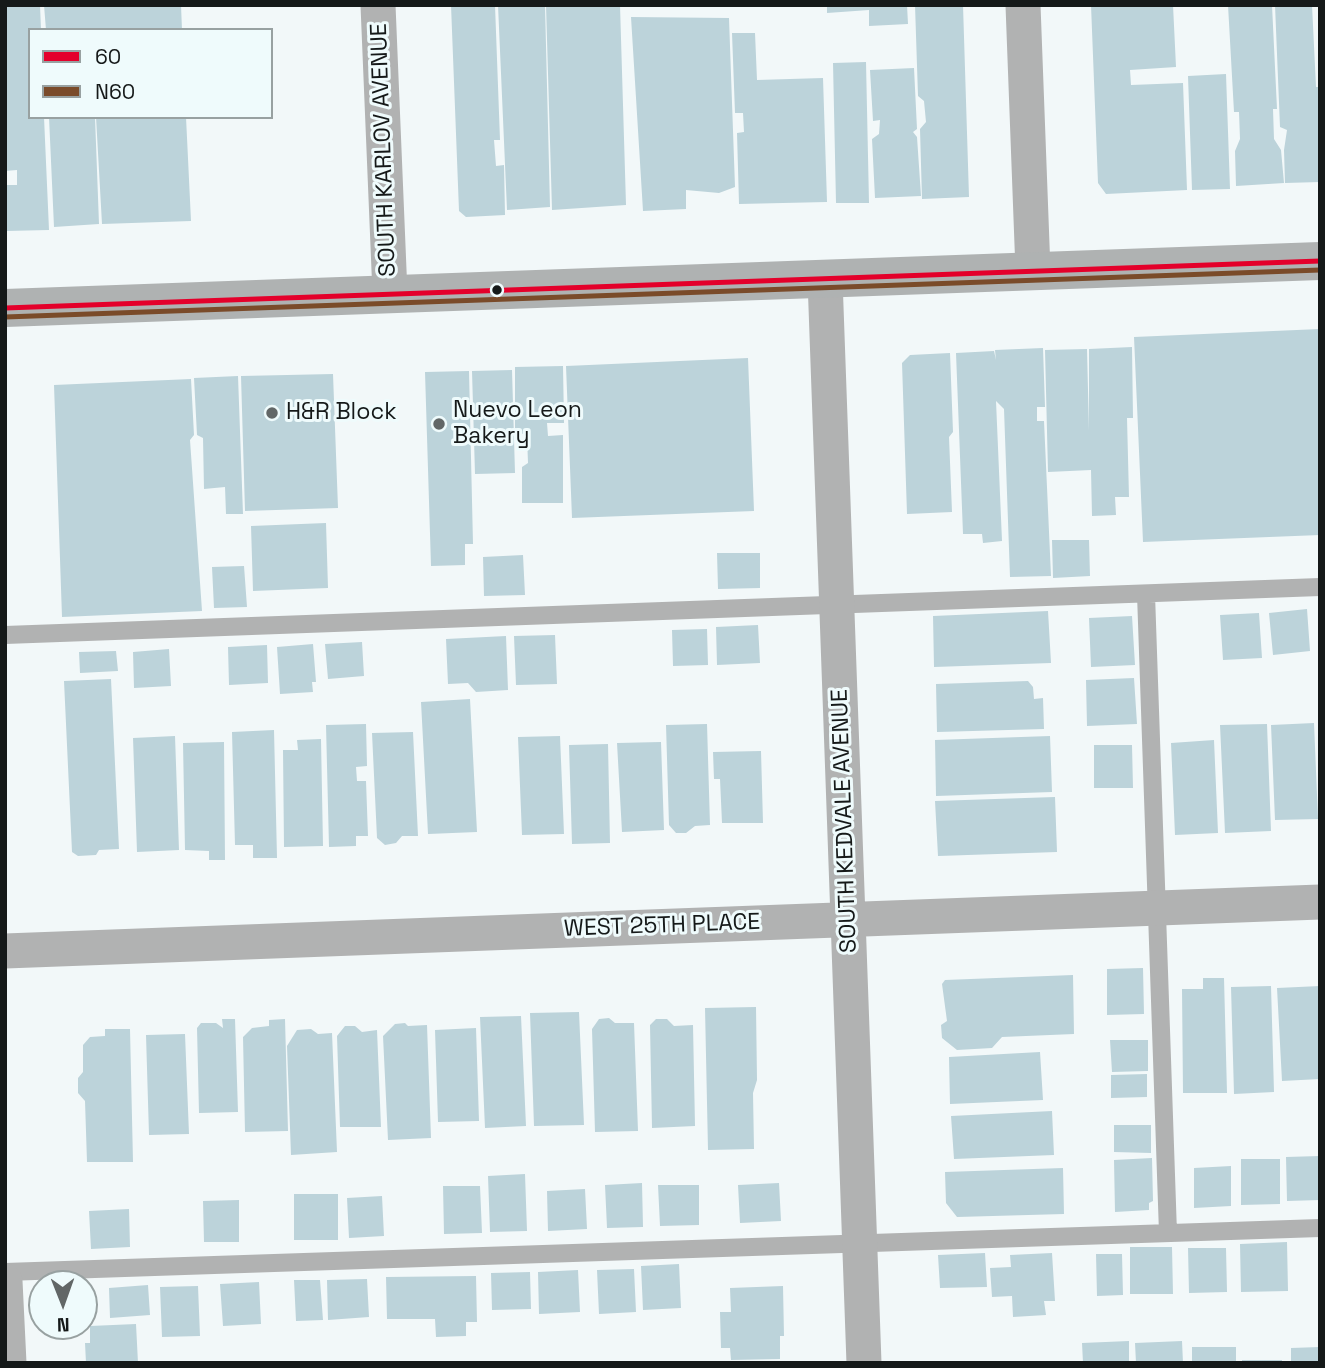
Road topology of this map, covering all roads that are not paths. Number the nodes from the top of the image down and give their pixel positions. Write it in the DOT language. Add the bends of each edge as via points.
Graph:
graph roads {
  1 [pos="379,5"];
  2 [pos="1023,5"];
  3 [pos="1320,261"];
  4 [pos="1033,271"];
  5 [pos="825,279"];
  6 [pos="390,295"];
  7 [pos="5,308"];
  8 [pos="1320,587"];
  9 [pos="1146,594"];
  10 [pos="837,605"];
  11 [pos="5,635"];
  12 [pos="1320,902"];
  13 [pos="1157,909"];
  14 [pos="848,919"];
  15 [pos="5,951"];
  16 [pos="1320,1228"];
  17 [pos="1168,1233"];
  18 [pos="860,1244"];
  19 [pos="5,1272"];
  20 [pos="5,1281"];
  21 [pos="9,1363"];
  22 [pos="864,1363"];
  1 -- 6 [label="street, SOUTH KARLOV AVENUE"];
  2 -- 4 [label="street"];
  3 -- 4 [label="main road"];
  4 -- 5 [label="main road"];
  5 -- 6 [label="main road"];
  5 -- 10 [label="street, SOUTH KEDVALE AVENUE"];
  6 -- 7 [label="main road"];
  8 -- 9 [label="lane"];
  9 -- 10 [label="lane"];
  9 -- 13 [label="lane"];
  10 -- 11 [label="lane"];
  10 -- 14 [label="street, SOUTH KEDVALE AVENUE"];
  12 -- 13 [label="street, WEST 25TH PLACE"];
  13 -- 14 [label="street, WEST 25TH PLACE"];
  13 -- 17 [label="lane"];
  14 -- 15 [label="street, WEST 25TH PLACE"];
  14 -- 18 [label="street, SOUTH KEDVALE AVENUE"];
  16 -- 17 [label="lane"];
  17 -- 18 [label="lane"];
  18 -- 19 [label="lane"];
  18 -- 22 [label="street, SOUTH KEDVALE AVENUE"];
  20 -- 21 [label="street"];
}
